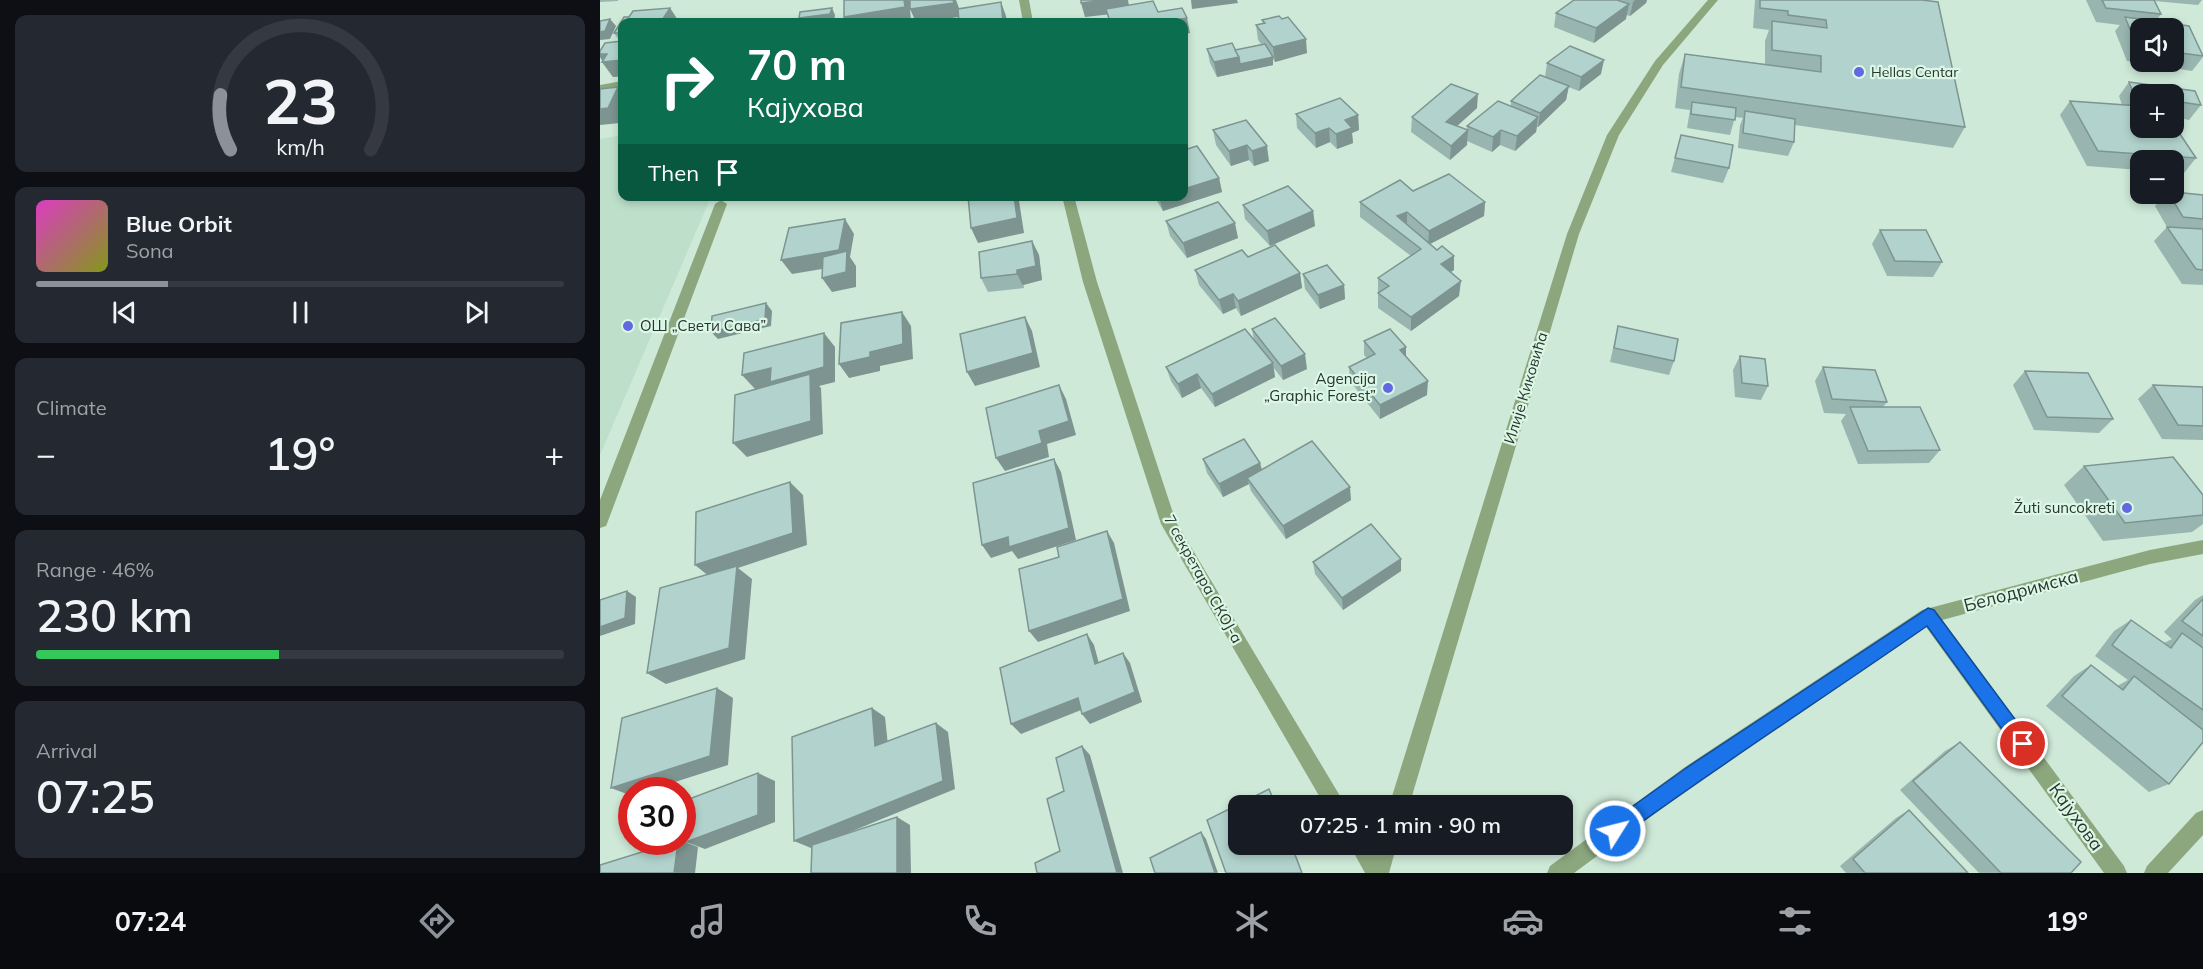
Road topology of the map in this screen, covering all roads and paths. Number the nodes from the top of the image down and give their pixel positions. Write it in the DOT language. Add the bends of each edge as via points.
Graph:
graph roads {
  1 [pos="1024,0"];
  2 [pos="1713,0"];
  3 [pos="1027,18"];
  4 [pos="618,85"];
  5 [pos="600,88"];
  6 [pos="1069,201"];
  7 [pos="721,204"];
  8 [pos="600,521"];
  9 [pos="2203,547"];
  10 [pos="1928,615"];
  11 [pos="1329,795"];
  12 [pos="1402,795"];
  13 [pos="2203,820"];
  14 [pos="1366,855"];
  15 [pos="1383,855"];
  16 [pos="1377,873"];
  17 [pos="1557,873"];
  18 [pos="2117,873"];
  19 [pos="2154,873"];
  1 -- 3 [label="street"];
  2 -- 12 [label="street, Илије Киковића" via="1659,63 1613,135 1573,234"];
  4 -- 5 [label="street"];
  6 -- 11 [label="street, 7 секретара СКОЈ-а" via="1090,282 1169,524"];
  7 -- 8 [label="street"];
  9 -- 10 [label="street, Белодримска" via="2150,557"];
  10 -- 17 [label="street, Белодримска" via="1692,774"];
  10 -- 18 [label="street, Кајухова"];
  13 -- 19 [label="street"];
  14 -- 16 [label="street"];
  15 -- 16 [label="street"];
}
